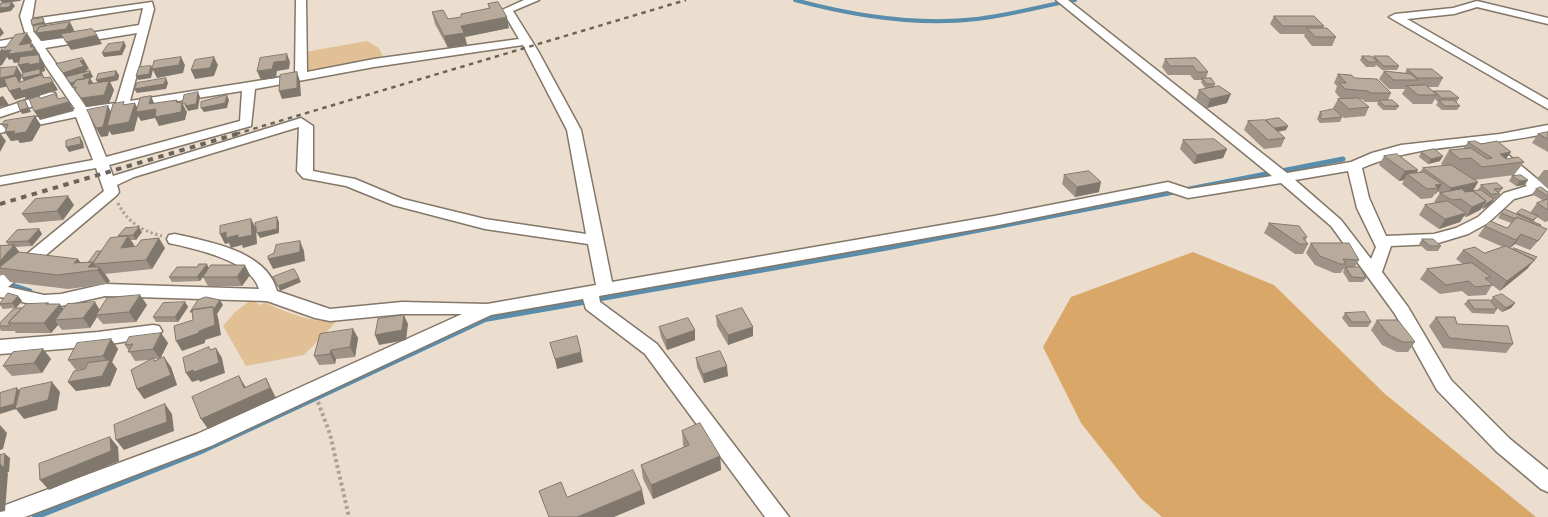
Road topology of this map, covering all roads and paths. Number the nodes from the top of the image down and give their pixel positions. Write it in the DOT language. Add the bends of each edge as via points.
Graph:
graph roads {
  1 [pos="30,0"];
  2 [pos="301,0"];
  3 [pos="534,0"];
  4 [pos="1432,0"];
  5 [pos="1065,3"];
  6 [pos="1454,11"];
  7 [pos="1548,21"];
  8 [pos="27,23"];
  9 [pos="144,28"];
  10 [pos="36,41"];
  11 [pos="526,41"];
  12 [pos="0,44"];
  13 [pos="301,77"];
  14 [pos="250,86"];
  15 [pos="68,91"];
  16 [pos="1548,105"];
  17 [pos="122,106"];
  18 [pos="82,112"];
  19 [pos="0,113"];
  20 [pos="0,129"];
  21 [pos="1548,129"];
  22 [pos="1483,139"];
  23 [pos="101,162"];
  24 [pos="1355,166"];
  25 [pos="1279,175"];
  26 [pos="0,181"];
  27 [pos="111,188"];
  28 [pos="1543,192"];
  29 [pos="175,239"];
  30 [pos="596,240"];
  31 [pos="1380,241"];
  32 [pos="1374,272"];
  33 [pos="1,286"];
  34 [pos="269,295"];
  35 [pos="594,295"];
  36 [pos="487,310"];
  37 [pos="153,331"];
  38 [pos="0,347"];
  39 [pos="319,403"];
  40 [pos="1548,483"];
  41 [pos="0,517"];
  42 [pos="349,517"];
  43 [pos="778,517"];
  1 -- 8 [label="street"];
  2 -- 13 [label="street"];
  3 -- 11 [label="street" via="506,10"];
  4 -- 6 [label="street"];
  5 -- 25 [label="street"];
  6 -- 7 [label="street" via="1477,4"];
  6 -- 16 [label="street" via="1395,17"];
  8 -- 9 [label="street" via="148,4"];
  8 -- 10 [label="street"];
  9 -- 10 [label="street"];
  9 -- 17 [label="street"];
  10 -- 12 [label="street"];
  10 -- 15 [label="street"];
  11 -- 13 [label="street"];
  11 -- 30 [label="street" via="574,130"];
  13 -- 14 [label="street"];
  14 -- 17 [label="street"];
  14 -- 23 [label="street" via="246,123 169,147"];
  15 -- 18 [label="street"];
  15 -- 19 [label="street"];
  17 -- 18 [label="street"];
  18 -- 20 [label="street"];
  18 -- 23 [label="street"];
  21 -- 22 [label="street" via="1520,136"];
  22 -- 24 [label="street" via="1379,154"];
  22 -- 28 [label="street"];
  23 -- 26 [label="street"];
  23 -- 27 [label="street"];
  24 -- 25 [label="street"];
  24 -- 31 [label="street" via="1356,186 1363,208"];
  25 -- 32 [label="street" via="1336,223"];
  25 -- 35 [label="street" via="1188,194 1168,186"];
  27 -- 29 [label="path" via="123,217 133,225"];
  27 -- 30 [label="street" via="129,174 301,122 306,126 304,171 308,175 350,182 398,202 485,224"];
  27 -- 33 [label="street"];
  28 -- 31 [label="street" via="1509,196 1483,220 1435,240"];
  29 -- 34 [label="street" via="209,248 253,267 264,279"];
  30 -- 35 [label="street"];
  31 -- 32 [label="street" via="1384,247"];
  32 -- 40 [label="street" via="1402,311 1444,385 1503,445"];
  33 -- 34 [label="street" via="44,301 105,290"];
  34 -- 36 [label="street" via="330,315 402,308"];
  35 -- 36 [label="street"];
  35 -- 43 [label="street" via="651,349"];
  36 -- 41 [label="street" via="204,440"];
  37 -- 38 [label="street"];
  39 -- 42 [label="path" via="330,434"];
}
